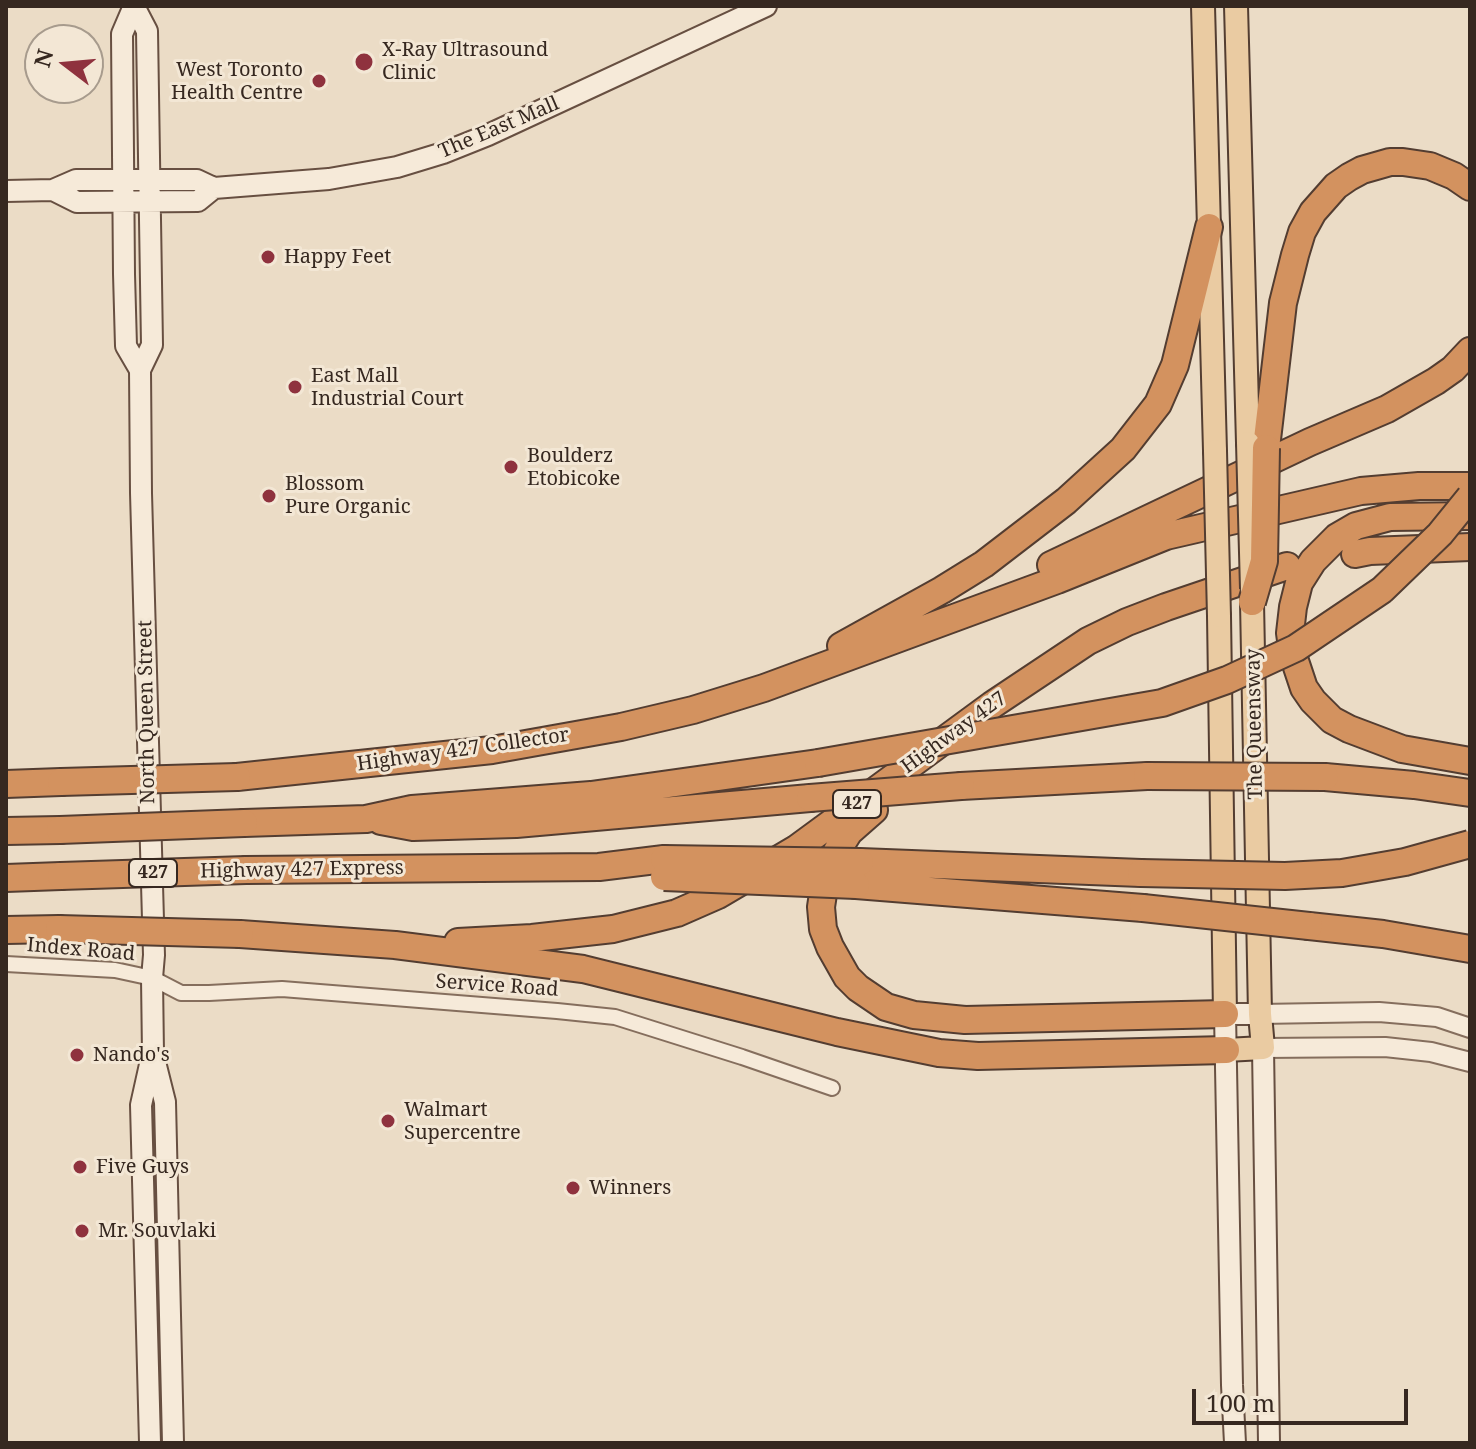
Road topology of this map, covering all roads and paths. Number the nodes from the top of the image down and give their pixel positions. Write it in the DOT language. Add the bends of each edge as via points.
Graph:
graph roads {
  1 [pos="134,6"];
  2 [pos="766,6"];
  3 [pos="1203,6"];
  4 [pos="1236,6"];
  5 [pos="150,180"];
  6 [pos="1470,187"];
  7 [pos="214,188"];
  8 [pos="123,190"];
  9 [pos="6,191"];
  10 [pos="150,202"];
  11 [pos="1209,227"];
  12 [pos="1470,351"];
  13 [pos="140,370"];
  14 [pos="1257,445"];
  15 [pos="1470,486"];
  16 [pos="1470,497"];
  17 [pos="1470,516"];
  18 [pos="1470,547"];
  19 [pos="1355,554"];
  20 [pos="1287,566"];
  21 [pos="1252,602"];
  22 [pos="905,636"];
  23 [pos="764,688"];
  24 [pos="992,705"];
  25 [pos="1470,761"];
  26 [pos="6,784"];
  27 [pos="1470,793"];
  28 [pos="366,819"];
  29 [pos="6,831"];
  30 [pos="1470,844"];
  31 [pos="858,874"];
  32 [pos="6,878"];
  33 [pos="6,930"];
  34 [pos="395,945"];
  35 [pos="1470,949"];
  36 [pos="6,964"];
  37 [pos="152,978"];
  38 [pos="1225,1014"];
  39 [pos="1260,1014"];
  40 [pos="1470,1028"];
  41 [pos="1263,1048"];
  42 [pos="1226,1050"];
  43 [pos="153,1054"];
  44 [pos="1470,1062"];
  45 [pos="832,1088"];
  46 [pos="150,1443"];
  47 [pos="173,1443"];
  48 [pos="1235,1443"];
  49 [pos="1269,1443"];
  1 -- 5 [label="main road, North Queen Street" via="147,31"];
  1 -- 8 [label="main road, North Queen Street" via="122,34"];
  2 -- 7 [label="main road, The East Mall" via="443,153 357,175"];
  3 -- 11 [label="main road, The Queensway"];
  4 -- 14 [label="main road"];
  5 -- 7 [label="main road, The East Mall" via="197,180"];
  5 -- 8 [label="main road, The East Mall"];
  5 -- 10 [label="main road, North Queen Street"];
  6 -- 14 [label="highway" via="1430,166 1390,162 1349,177 1313,212 1298,244 1283,303"];
  7 -- 10 [label="main road, The East Mall" via="198,201"];
  8 -- 9 [label="main road, The East Mall" via="76,180 53,190"];
  8 -- 10 [label="main road, The East Mall"];
  8 -- 13 [label="main road, North Queen Street" via="126,346"];
  10 -- 13 [label="main road, North Queen Street" via="152,345"];
  11 -- 23 [label="highway" via="1175,365 1158,404 1123,449 984,564"];
  11 -- 38 [label="main road, The Queensway, bridge"];
  12 -- 22 [label="highway" via="1436,381 1387,409"];
  13 -- 37 [label="main road, North Queen Street"];
  14 -- 21 [label="highway, bridge" via="1264,561"];
  15 -- 22 [label="highway" via="1361,491 1166,536"];
  16 -- 28 [label="highway, bridge" via="1382,590 1296,648 1162,703 818,763 591,795 412,809"];
  17 -- 25 [label="highway" via="1390,517 1337,537 1299,583 1290,633 1304,688 1332,720 1402,749"];
  18 -- 19 [label="highway"];
  20 -- 24 [label="highway, Highway 427 / 427" via="1127,622 1088,641"];
  21 -- 39 [label="main road, The Queensway"];
  22 -- 23 [label="highway, Highway 427 Collector"];
  23 -- 26 [label="highway, Highway 427 Collector, bridge" via="635,724 492,750 237,777"];
  24 -- 34 [label="highway, Highway 427 / 427" via="796,849 677,913 600,931"];
  24 -- 38 [label="highway" via="849,832 837,851 821,907 823,929 847,977 886,1007 932,1018"];
  27 -- 28 [label="highway, bridge" via="1325,777 1147,776 961,786 516,824 413,827"];
  28 -- 29 [label="highway, bridge"];
  30 -- 31 [label="highway, bridge" via="1342,873"];
  31 -- 32 [label="highway, Highway 427 Express / 427, bridge" via="599,867"];
  31 -- 35 [label="highway, bridge" via="1383,934"];
  33 -- 34 [label="highway, 427, bridge" via="240,934"];
  34 -- 42 [label="highway" via="583,969 939,1053"];
  36 -- 37 [label="street, Index Road" via="115,970"];
  37 -- 43 [label="main road, North Queen Street"];
  37 -- 45 [label="street, Service Road" via="181,993 282,989 615,1017"];
  38 -- 39 [label="main road"];
  38 -- 42 [label="main road, The Queensway"];
  39 -- 40 [label="street" via="1379,1012 1437,1017"];
  39 -- 41 [label="main road, The Queensway"];
  41 -- 42 [label="main road"];
  41 -- 44 [label="street" via="1385,1047"];
  41 -- 49 [label="main road, The Queensway"];
  42 -- 48 [label="main road, The Queensway"];
  43 -- 46 [label="main road, North Queen Street" via="141,1105"];
  43 -- 47 [label="main road, North Queen Street" via="165,1102"];
}
